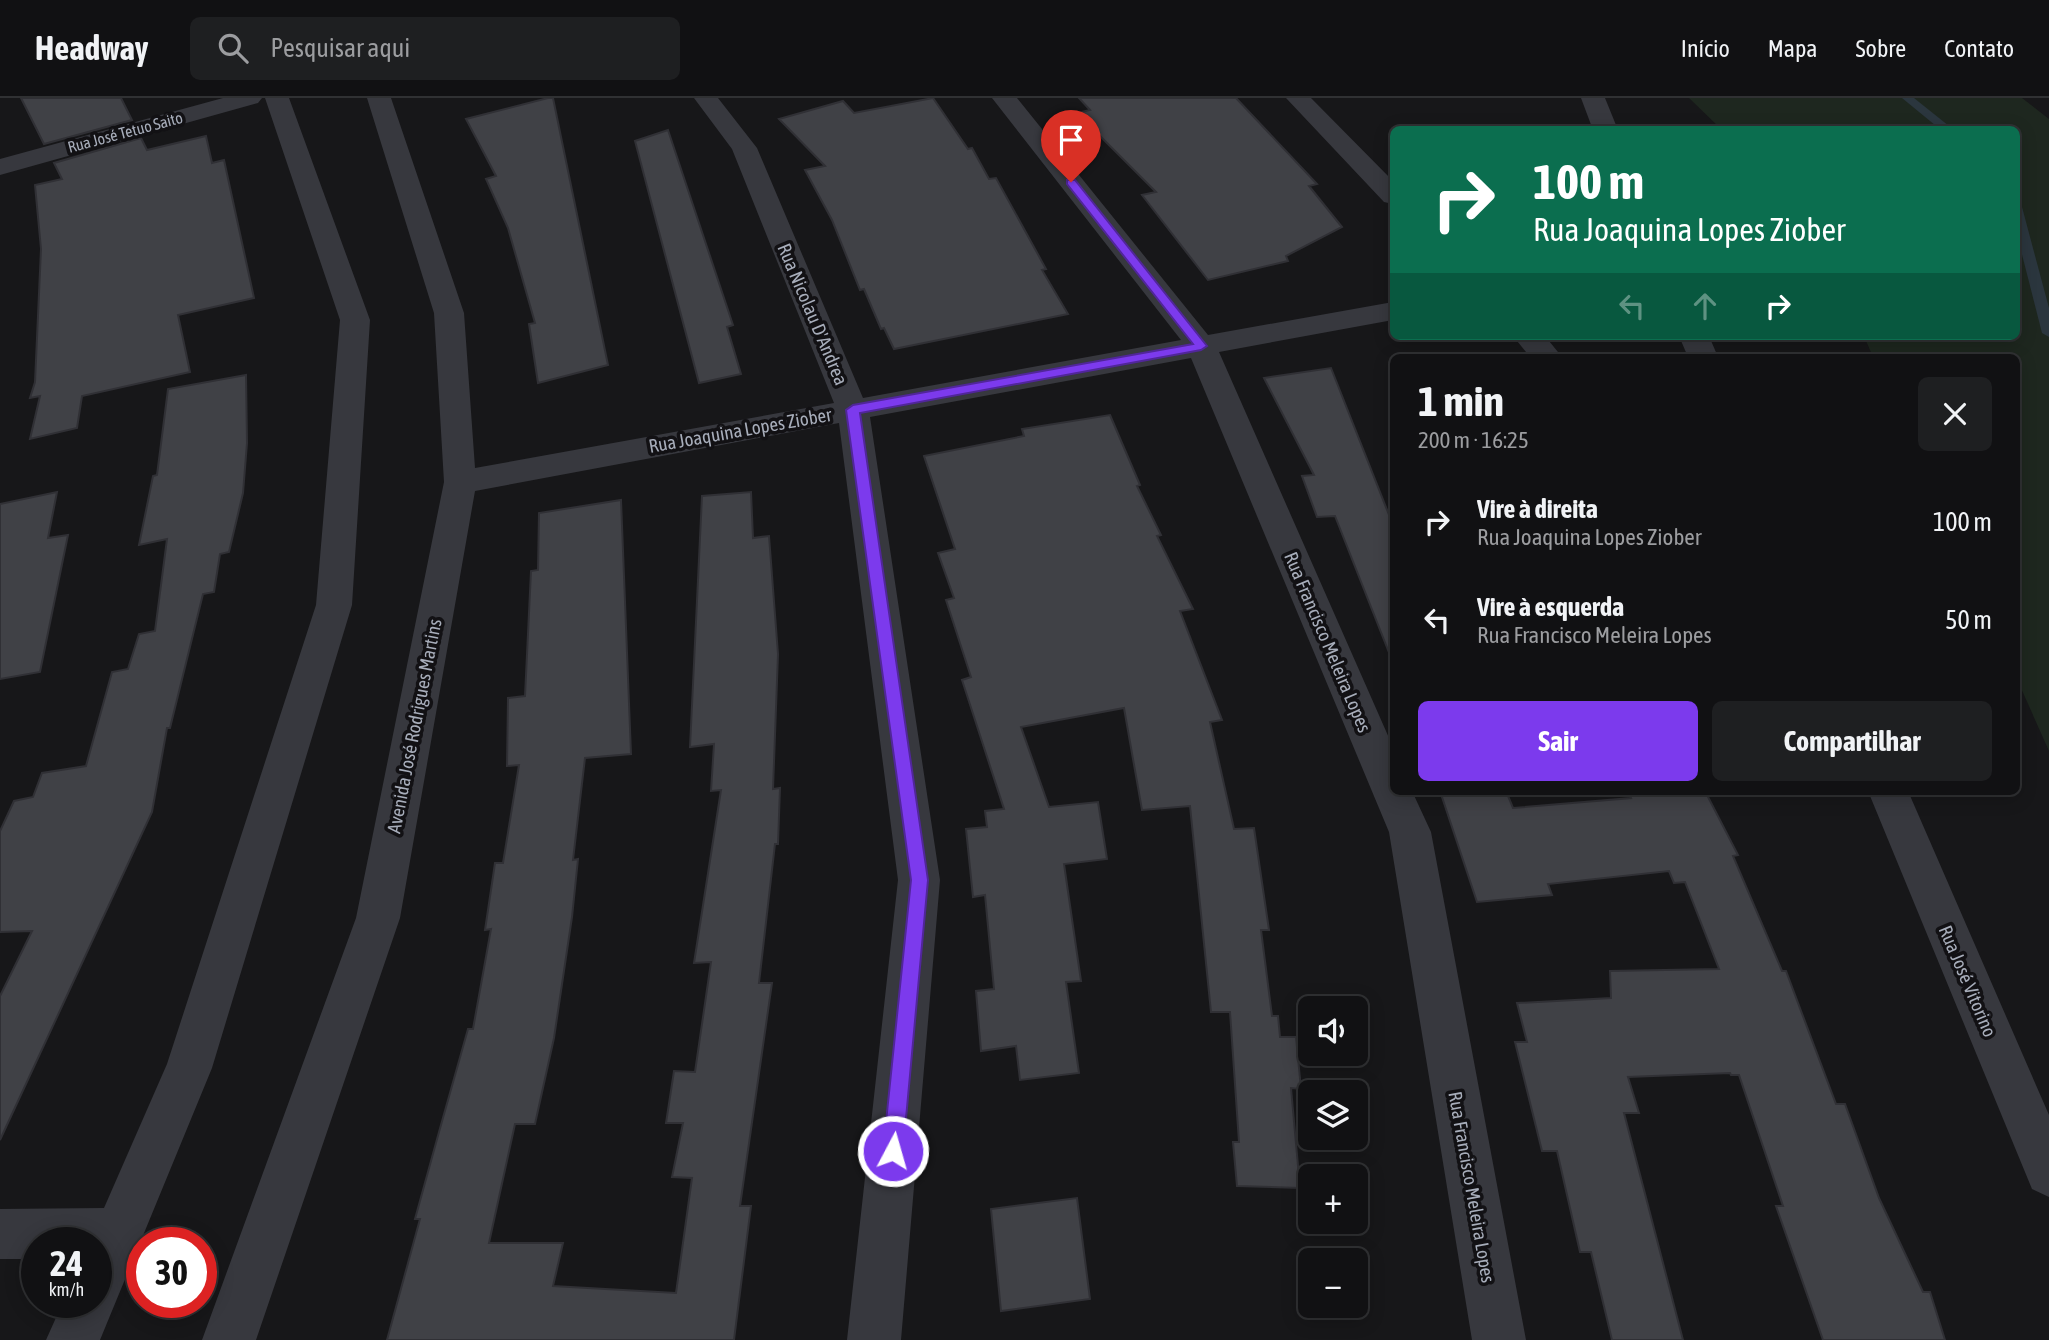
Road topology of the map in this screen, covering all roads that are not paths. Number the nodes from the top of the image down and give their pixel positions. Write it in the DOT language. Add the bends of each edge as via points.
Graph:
graph roads {
  1 [pos="250,98"];
  2 [pos="277,98"];
  3 [pos="379,98"];
  4 [pos="706,98"];
  5 [pos="1004,98"];
  6 [pos="1298,98"];
  7 [pos="1592,98"];
  8 [pos="1604,126"];
  9 [pos="0,167"];
  10 [pos="1390,193"];
  11 [pos="1390,312"];
  12 [pos="1532,340"];
  13 [pos="1201,346"];
  14 [pos="1544,354"];
  15 [pos="853,410"];
  16 [pos="460,482"];
  17 [pos="1390,785"];
  18 [pos="1394,795"];
  19 [pos="1890,795"];
  20 [pos="2049,1172"];
  21 [pos="119,1233"];
  22 [pos="0,1234"];
  23 [pos="112,1249"];
  24 [pos="82,1318"];
  25 [pos="72,1340"];
  26 [pos="229,1340"];
  27 [pos="874,1340"];
  28 [pos="1499,1340"];
  1 -- 9 [label="street, Rua José Tetuo Saito"];
  2 -- 21 [label="street" via="355,320 334,605 189,1068"];
  3 -- 16 [label="street, Avenida José Rodrigues Martins" via="449,313"];
  4 -- 15 [label="street, Rua Nicolau D'Andrea" via="744,148"];
  5 -- 13 [label="street, Rua Francisco Meleira Lopes"];
  6 -- 10 [label="street"];
  7 -- 8 [label="street"];
  11 -- 13 [label="street, Rua Joaquina Lopes Ziober"];
  12 -- 14 [label="street"];
  13 -- 15 [label="street, Rua Joaquina Lopes Ziober"];
  13 -- 17 [label="street, Rua Francisco Meleira Lopes"];
  15 -- 16 [label="street, Rua Joaquina Lopes Ziober"];
  15 -- 27 [label="street, Rua Nicolau D'Andrea" via="919,880"];
  16 -- 26 [label="street, Avenida José Rodrigues Martins" via="378,918"];
  18 -- 28 [label="street, Rua Francisco Meleira Lopes" via="1410,832"];
  19 -- 20 [label="street, Rua José Vitorino"];
  21 -- 22 [label="street"];
  21 -- 23 [label="street"];
  24 -- 25 [label="street"];
}
